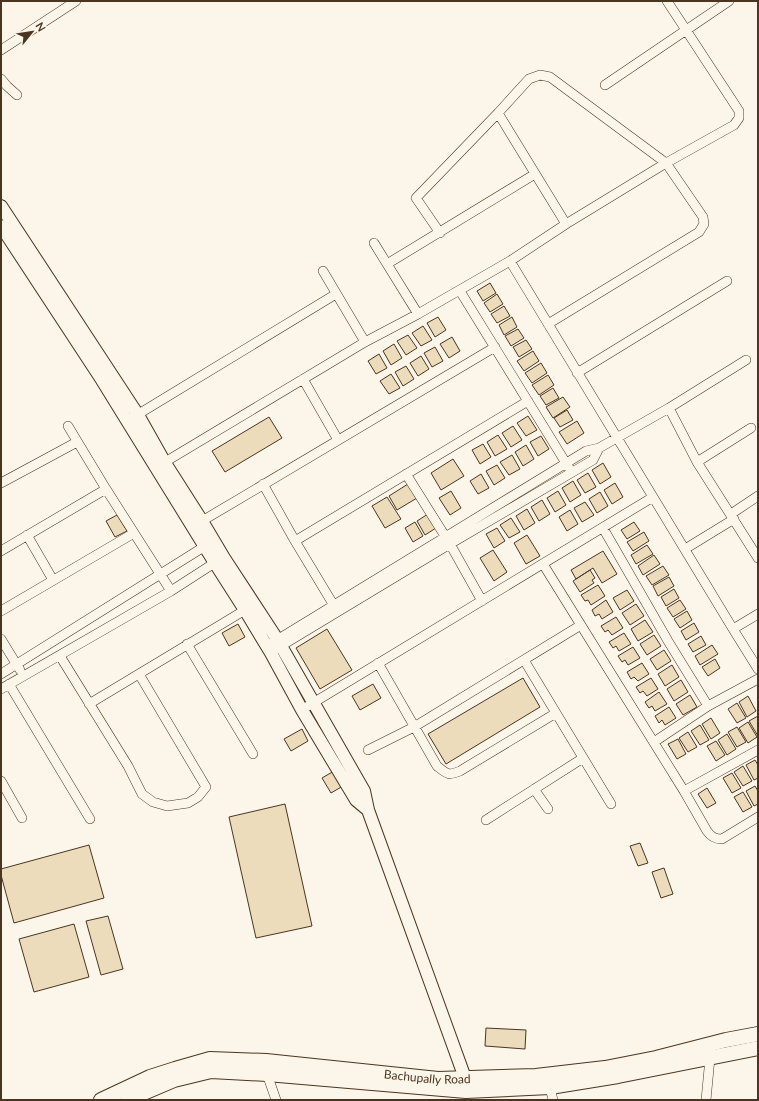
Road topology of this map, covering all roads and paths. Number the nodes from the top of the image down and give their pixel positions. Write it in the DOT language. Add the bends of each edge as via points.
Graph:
graph roads {
  1 [pos="76,1"];
  2 [pos="667,1"];
  3 [pos="729,1"];
  4 [pos="686,30"];
  5 [pos="1,50"];
  6 [pos="1,78"];
  7 [pos="605,85"];
  8 [pos="17,95"];
  9 [pos="498,113"];
  10 [pos="666,163"];
  11 [pos="535,174"];
  12 [pos="1,206"];
  13 [pos="566,224"];
  14 [pos="1,226"];
  15 [pos="440,233"];
  16 [pos="374,243"];
  17 [pos="510,261"];
  18 [pos="387,264"];
  19 [pos="323,271"];
  20 [pos="727,281"];
  21 [pos="460,291"];
  22 [pos="336,294"];
  23 [pos="418,314"];
  24 [pos="548,324"];
  25 [pos="365,342"];
  26 [pos="495,347"];
  27 [pos="746,360"];
  28 [pos="577,373"];
  29 [pos="303,379"];
  30 [pos="528,401"];
  31 [pos="669,408"];
  32 [pos="133,418"];
  33 [pos="68,426"];
  34 [pos="751,428"];
  35 [pos="617,438"];
  36 [pos="338,440"];
  37 [pos="77,442"];
  38 [pos="599,448"];
  39 [pos="697,462"];
  40 [pos="566,464"];
  41 [pos="160,465"];
  42 [pos="571,472"];
  43 [pos="406,474"];
  44 [pos="1,483"];
  45 [pos="263,484"];
  46 [pos="106,489"];
  47 [pos="758,496"];
  48 [pos="653,497"];
  49 [pos="732,517"];
  50 [pos="197,524"];
  51 [pos="603,528"];
  52 [pos="134,533"];
  53 [pos="28,535"];
  54 [pos="448,540"];
  55 [pos="295,541"];
  56 [pos="209,543"];
  57 [pos="685,549"];
  58 [pos="1,551"];
  59 [pos="758,558"];
  60 [pos="219,560"];
  61 [pos="543,564"];
  62 [pos="161,574"];
  63 [pos="54,580"];
  64 [pos="171,591"];
  65 [pos="482,601"];
  66 [pos="335,608"];
  67 [pos="245,610"];
  68 [pos="1,611"];
  69 [pos="758,614"];
  70 [pos="581,624"];
  71 [pos="733,630"];
  72 [pos="1,639"];
  73 [pos="187,644"];
  74 [pos="274,646"];
  75 [pos="60,656"];
  76 [pos="524,660"];
  77 [pos="378,663"];
  78 [pos="16,665"];
  79 [pos="758,668"];
  80 [pos="1,674"];
  81 [pos="139,674"];
  82 [pos="24,676"];
  83 [pos="758,679"];
  84 [pos="5,687"];
  85 [pos="314,703"];
  86 [pos="89,704"];
  87 [pos="708,706"];
  88 [pos="302,710"];
  89 [pos="556,713"];
  90 [pos="414,727"];
  91 [pos="654,742"];
  92 [pos="368,750"];
  93 [pos="758,750"];
  94 [pos="252,754"];
  95 [pos="583,758"];
  96 [pos="1,781"];
  97 [pos="534,789"];
  98 [pos="684,791"];
  99 [pos="611,804"];
  100 [pos="548,809"];
  101 [pos="368,810"];
  102 [pos="758,817"];
  103 [pos="22,818"];
  104 [pos="90,819"];
  105 [pos="486,820"];
  106 [pos="758,1034"];
  107 [pos="758,1048"];
  108 [pos="710,1058"];
  109 [pos="267,1074"];
  110 [pos="465,1078"];
  111 [pos="551,1093"];
  112 [pos="101,1100"];
  113 [pos="127,1100"];
  114 [pos="276,1100"];
  115 [pos="706,1100"];
  1 -- 5 [label="street"];
  2 -- 4 [label="street"];
  3 -- 4 [label="street"];
  4 -- 7 [label="street"];
  4 -- 10 [label="street" via="735,103 739,118 734,125"];
  6 -- 8 [label="street"];
  9 -- 10 [label="street" via="529,79 540,75 550,77"];
  9 -- 11 [label="street"];
  9 -- 15 [label="street" via="416,198"];
  10 -- 13 [label="street"];
  10 -- 24 [label="street" via="703,218 704,224 699,232"];
  11 -- 13 [label="street"];
  11 -- 15 [label="street"];
  12 -- 32 [label="street"];
  13 -- 17 [label="street"];
  14 -- 32 [label="street"];
  15 -- 18 [label="street"];
  16 -- 18 [label="street"];
  17 -- 21 [label="street"];
  17 -- 24 [label="street"];
  18 -- 23 [label="street"];
  19 -- 22 [label="street"];
  20 -- 28 [label="street"];
  21 -- 23 [label="street"];
  21 -- 26 [label="street"];
  22 -- 25 [label="street"];
  22 -- 32 [label="street"];
  23 -- 25 [label="street"];
  24 -- 28 [label="street"];
  25 -- 29 [label="street"];
  26 -- 30 [label="street"];
  26 -- 36 [label="street"];
  27 -- 31 [label="street"];
  28 -- 35 [label="street"];
  29 -- 36 [label="street"];
  29 -- 41 [label="street"];
  30 -- 40 [label="street"];
  30 -- 43 [label="street"];
  31 -- 35 [label="street"];
  31 -- 39 [label="street"];
  32 -- 41 [label="street"];
  33 -- 37 [label="street"];
  34 -- 39 [label="street"];
  35 -- 38 [label="street"];
  35 -- 48 [label="street"];
  36 -- 45 [label="street"];
  37 -- 44 [label="street"];
  37 -- 46 [label="street"];
  38 -- 40 [label="street" via="586,451"];
  38 -- 42 [label="street" via="593,460"];
  39 -- 49 [label="street"];
  40 -- 42 [label="street"];
  40 -- 54 [label="street"];
  41 -- 50 [label="street"];
  42 -- 54 [label="street"];
  43 -- 54 [label="street"];
  43 -- 55 [label="street"];
  45 -- 50 [label="street"];
  45 -- 55 [label="street"];
  46 -- 52 [label="street"];
  46 -- 53 [label="street"];
  47 -- 49 [label="street"];
  48 -- 51 [label="street"];
  48 -- 57 [label="street"];
  49 -- 57 [label="street"];
  49 -- 59 [label="street"];
  50 -- 56 [label="street"];
  51 -- 61 [label="street"];
  51 -- 87 [label="street"];
  52 -- 62 [label="street"];
  52 -- 63 [label="street"];
  53 -- 58 [label="street"];
  53 -- 63 [label="street"];
  54 -- 65 [label="street"];
  54 -- 66 [label="street"];
  55 -- 66 [label="street"];
  56 -- 60 [label="street"];
  56 -- 62 [label="street"];
  57 -- 71 [label="street"];
  60 -- 64 [label="street"];
  60 -- 67 [label="street"];
  60 -- 74 [label="street"];
  61 -- 65 [label="street"];
  61 -- 70 [label="street"];
  62 -- 64 [label="street"];
  62 -- 78 [label="street"];
  63 -- 68 [label="street"];
  64 -- 75 [label="street"];
  65 -- 77 [label="street"];
  66 -- 74 [label="street"];
  67 -- 73 [label="street"];
  67 -- 74 [label="street"];
  69 -- 71 [label="street"];
  70 -- 76 [label="street"];
  70 -- 91 [label="street"];
  71 -- 79 [label="street"];
  72 -- 78 [label="street"];
  73 -- 81 [label="street"];
  73 -- 94 [label="street"];
  74 -- 85 [label="street"];
  74 -- 88 [label="street"];
  75 -- 82 [label="street"];
  75 -- 86 [label="street"];
  76 -- 89 [label="street"];
  76 -- 90 [label="street"];
  77 -- 85 [label="street"];
  77 -- 90 [label="street"];
  78 -- 80 [label="street"];
  78 -- 82 [label="street"];
  81 -- 86 [label="street"];
  81 -- 86 [label="street" via="206,787 198,797 188,803 168,806 153,802 142,794 128,766"];
  82 -- 84 [label="street"];
  83 -- 87 [label="street"];
  84 -- 104 [label="street"];
  85 -- 88 [label="street"];
  85 -- 101 [label="street" via="364,791"];
  87 -- 91 [label="street"];
  88 -- 101 [label="street" via="356,800"];
  89 -- 90 [label="street" via="452,774 437,766"];
  89 -- 95 [label="street"];
  90 -- 92 [label="street"];
  91 -- 98 [label="street"];
  93 -- 98 [label="street"];
  95 -- 97 [label="street"];
  95 -- 99 [label="street"];
  96 -- 103 [label="street"];
  97 -- 100 [label="street"];
  97 -- 105 [label="street"];
  98 -- 102 [label="street" via="707,831 716,839 729,836"];
  101 -- 110 [label="street"];
  106 -- 110 [label="main road, Bachupally Road" via="605,1068 536,1076"];
  107 -- 108 [label="main road, Bachupally Road"];
  108 -- 111 [label="main road, Bachupally Road" via="618,1076"];
  108 -- 115 [label="street"];
  109 -- 111 [label="main road, Bachupally Road" via="466,1091"];
  109 -- 113 [label="main road, Bachupally Road" via="211,1071 174,1080"];
  109 -- 114 [label="street"];
  110 -- 112 [label="main road, Bachupally Road" via="438,1079 266,1061 210,1059 150,1077"];
}
